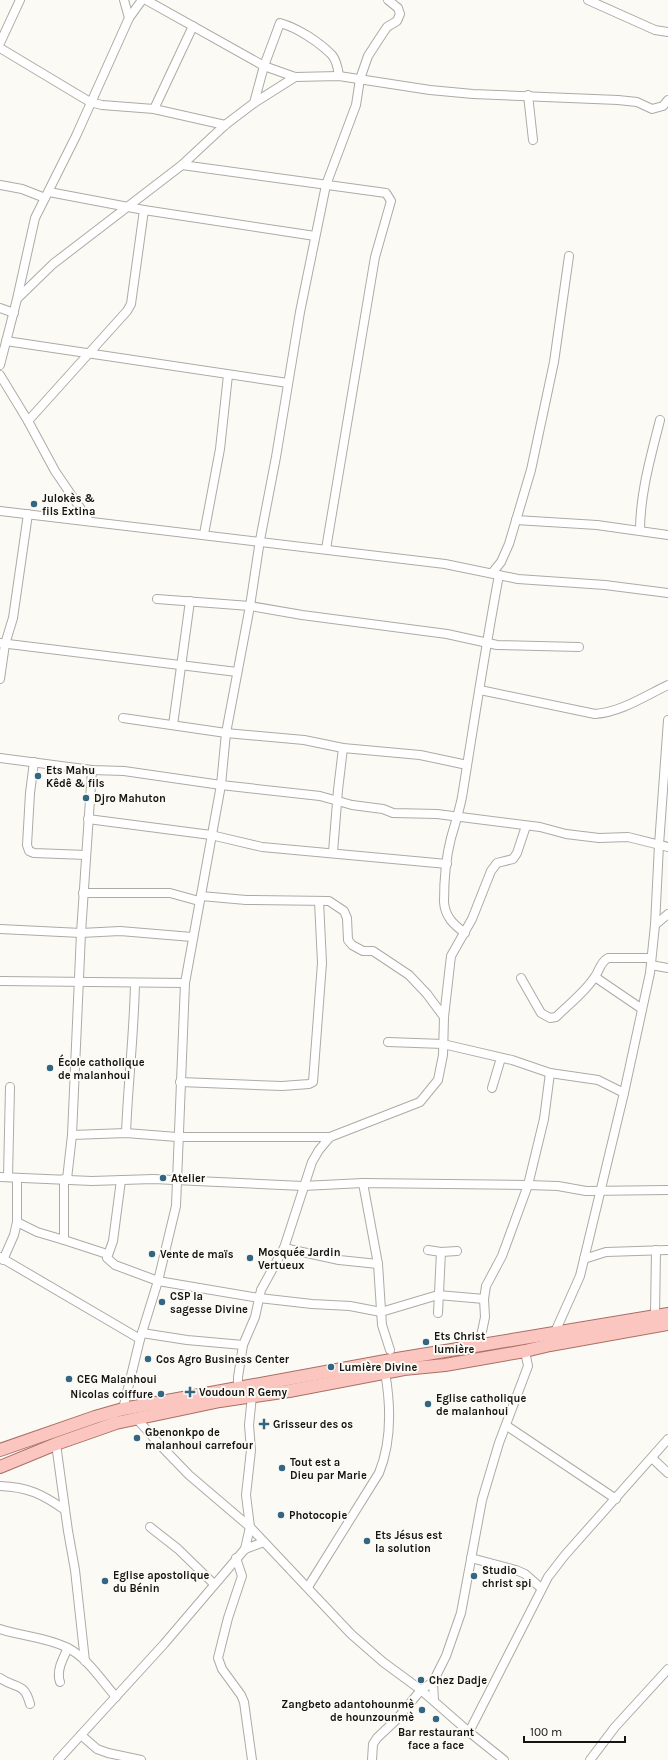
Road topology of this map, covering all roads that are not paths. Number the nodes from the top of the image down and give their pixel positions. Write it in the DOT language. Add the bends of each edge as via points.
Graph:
graph roads {
  1 [pos="20,0"];
  2 [pos="124,0"];
  3 [pos="142,0"];
  4 [pos="146,0"];
  5 [pos="388,0"];
  6 [pos="588,0"];
  7 [pos="129,18"];
  8 [pos="193,26"];
  9 [pos="668,32"];
  10 [pos="0,43"];
  11 [pos="0,48"];
  12 [pos="264,66"];
  13 [pos="339,76"];
  14 [pos="295,77"];
  15 [pos="360,79"];
  16 [pos="528,95"];
  17 [pos="668,100"];
  18 [pos="90,102"];
  19 [pos="254,103"];
  20 [pos="154,109"];
  21 [pos="226,125"];
  22 [pos="533,140"];
  23 [pos="182,164"];
  24 [pos="0,185"];
  25 [pos="326,185"];
  26 [pos="47,195"];
  27 [pos="129,207"];
  28 [pos="144,210"];
  29 [pos="315,236"];
  30 [pos="569,256"];
  31 [pos="18,299"];
  32 [pos="0,308"];
  33 [pos="14,313"];
  34 [pos="6,341"];
  35 [pos="90,354"];
  36 [pos="0,365"];
  37 [pos="0,375"];
  38 [pos="228,375"];
  39 [pos="288,383"];
  40 [pos="660,420"];
  41 [pos="28,421"];
  42 [pos="0,511"];
  43 [pos="28,514"];
  44 [pos="516,520"];
  45 [pos="89,521"];
  46 [pos="640,531"];
  47 [pos="204,534"];
  48 [pos="668,535"];
  49 [pos="260,540"];
  50 [pos="326,548"];
  51 [pos="495,574"];
  52 [pos="668,593"];
  53 [pos="157,599"];
  54 [pos="190,601"];
  55 [pos="250,606"];
  56 [pos="486,643"];
  57 [pos="3,644"];
  58 [pos="579,647"];
  59 [pos="180,665"];
  60 [pos="237,672"];
  61 [pos="0,679"];
  62 [pos="668,684"];
  63 [pos="480,690"];
  64 [pos="123,718"];
  65 [pos="668,720"];
  66 [pos="172,725"];
  67 [pos="226,733"];
  68 [pos="343,748"];
  69 [pos="0,758"];
  70 [pos="34,762"];
  71 [pos="467,765"];
  72 [pos="92,770"];
  73 [pos="221,785"];
  74 [pos="337,801"];
  75 [pos="88,818"];
  76 [pos="458,818"];
  77 [pos="526,826"];
  78 [pos="211,835"];
  79 [pos="659,845"];
  80 [pos="668,847"];
  81 [pos="333,852"];
  82 [pos="86,855"];
  83 [pos="448,864"];
  84 [pos="83,893"];
  85 [pos="200,899"];
  86 [pos="319,901"];
  87 [pos="668,914"];
  88 [pos="656,925"];
  89 [pos="0,929"];
  90 [pos="81,933"];
  91 [pos="465,933"];
  92 [pos="192,937"];
  93 [pos="651,961"];
  94 [pos="668,968"];
  95 [pos="595,977"];
  96 [pos="521,978"];
  97 [pos="0,981"];
  98 [pos="79,981"];
  99 [pos="135,983"];
  100 [pos="185,983"];
  101 [pos="642,1009"];
  102 [pos="444,1017"];
  103 [pos="388,1042"];
  104 [pos="443,1044"];
  105 [pos="501,1058"];
  106 [pos="550,1073"];
  107 [pos="180,1082"];
  108 [pos="10,1087"];
  109 [pos="492,1088"];
  110 [pos="624,1093"];
  111 [pos="126,1133"];
  112 [pos="72,1135"];
  113 [pos="177,1137"];
  114 [pos="330,1137"];
  115 [pos="4,1177"];
  116 [pos="17,1178"];
  117 [pos="65,1179"];
  118 [pos="121,1180"];
  119 [pos="177,1181"];
  120 [pos="363,1183"];
  121 [pos="528,1185"];
  122 [pos="303,1186"];
  123 [pos="668,1190"];
  124 [pos="600,1191"];
  125 [pos="17,1222"];
  126 [pos="64,1240"];
  127 [pos="284,1248"];
  128 [pos="428,1250"];
  129 [pos="656,1250"];
  130 [pos="668,1250"];
  131 [pos="457,1251"];
  132 [pos="441,1252"];
  133 [pos="107,1254"];
  134 [pos="2,1258"];
  135 [pos="584,1260"];
  136 [pos="378,1264"];
  137 [pos="158,1281"];
  138 [pos="438,1295"];
  139 [pos="259,1298"];
  140 [pos="484,1299"];
  141 [pos="381,1312"];
  142 [pos="438,1313"];
  143 [pos="668,1314"];
  144 [pos="655,1316"];
  145 [pos="668,1324"];
  146 [pos="555,1332"];
  147 [pos="141,1336"];
  148 [pos="243,1345"];
  149 [pos="479,1346"];
  150 [pos="390,1350"];
  151 [pos="525,1352"];
  152 [pos="385,1372"];
  153 [pos="238,1388"];
  154 [pos="252,1396"];
  155 [pos="122,1409"];
  156 [pos="137,1419"];
  157 [pos="507,1426"];
  158 [pos="668,1439"];
  159 [pos="56,1444"];
  160 [pos="0,1450"];
  161 [pos="652,1458"];
  162 [pos="0,1467"];
  163 [pos="668,1473"];
  164 [pos="0,1486"];
  165 [pos="616,1499"];
  166 [pos="65,1510"];
  167 [pos="150,1527"];
  168 [pos="250,1527"];
  169 [pos="264,1542"];
  170 [pos="245,1549"];
  171 [pos="236,1558"];
  172 [pos="471,1558"];
  173 [pos="214,1584"];
  174 [pos="308,1587"];
  175 [pos="542,1588"];
  176 [pos="0,1630"];
  177 [pos="68,1648"];
  178 [pos="85,1661"];
  179 [pos="668,1669"];
  180 [pos="0,1678"];
  181 [pos="60,1682"];
  182 [pos="433,1682"];
  183 [pos="421,1690"];
  184 [pos="116,1697"];
  185 [pos="434,1701"];
  186 [pos="30,1704"];
  187 [pos="469,1732"];
  188 [pos="81,1735"];
  189 [pos="58,1760"];
  190 [pos="141,1760"];
  191 [pos="252,1760"];
  192 [pos="372,1760"];
  193 [pos="504,1760"];
  194 [pos="590,1760"];
  1 -- 10 [label="street"];
  2 -- 7 [label="street"];
  3 -- 7 [label="street"];
  4 -- 8 [label="street"];
  5 -- 15 [label="street" via="398,8 400,14 397,21 387,27 379,38 368,56"];
  6 -- 9 [label="street" via="655,30"];
  7 -- 18 [label="street"];
  8 -- 12 [label="street"];
  8 -- 20 [label="street"];
  11 -- 18 [label="street"];
  12 -- 13 [label="street" via="280,23 311,38 333,56"];
  12 -- 14 [label="street"];
  12 -- 19 [label="street"];
  13 -- 14 [label="street"];
  13 -- 15 [label="street"];
  14 -- 19 [label="street"];
  15 -- 16 [label="street" via="473,94"];
  15 -- 25 [label="street" via="356,105"];
  16 -- 17 [label="street" via="631,101 652,109 663,106"];
  16 -- 22 [label="street"];
  18 -- 20 [label="street"];
  18 -- 26 [label="street"];
  19 -- 21 [label="street"];
  20 -- 21 [label="street"];
  21 -- 23 [label="street"];
  23 -- 25 [label="street"];
  23 -- 27 [label="street"];
  24 -- 26 [label="street"];
  25 -- 29 [label="street"];
  25 -- 50 [label="street" via="386,193 391,201 375,257"];
  26 -- 27 [label="street"];
  26 -- 31 [label="street" via="32,228"];
  27 -- 28 [label="street"];
  27 -- 31 [label="street" via="53,264"];
  28 -- 29 [label="street"];
  28 -- 35 [label="street" via="131,304"];
  29 -- 39 [label="street"];
  30 -- 44 [label="street" via="546,404 531,470"];
  31 -- 33 [label="street"];
  32 -- 33 [label="street"];
  33 -- 34 [label="street"];
  34 -- 35 [label="street"];
  34 -- 36 [label="street"];
  35 -- 38 [label="street"];
  35 -- 41 [label="street"];
  37 -- 41 [label="street"];
  38 -- 39 [label="street"];
  38 -- 47 [label="street" via="220,449"];
  39 -- 49 [label="street"];
  40 -- 46 [label="street" via="645,483"];
  41 -- 45 [label="street" via="55,471"];
  42 -- 43 [label="street"];
  43 -- 45 [label="street"];
  43 -- 57 [label="street" via="13,618"];
  44 -- 46 [label="street" via="597,525"];
  44 -- 51 [label="street"];
  45 -- 47 [label="street"];
  46 -- 48 [label="street"];
  47 -- 49 [label="street"];
  49 -- 50 [label="street"];
  49 -- 55 [label="street"];
  50 -- 51 [label="street" via="385,558 445,564"];
  51 -- 52 [label="street" via="518,579 605,584"];
  51 -- 56 [label="street"];
  53 -- 54 [label="street"];
  54 -- 55 [label="street"];
  54 -- 59 [label="street"];
  55 -- 56 [label="street" via="447,634"];
  55 -- 60 [label="street"];
  56 -- 58 [label="street"];
  56 -- 63 [label="street"];
  57 -- 59 [label="street"];
  57 -- 61 [label="street"];
  59 -- 60 [label="street"];
  59 -- 66 [label="street"];
  60 -- 67 [label="street"];
  62 -- 63 [label="street" via="617,709 595,714"];
  63 -- 71 [label="street"];
  64 -- 66 [label="street"];
  65 -- 79 [label="street"];
  66 -- 67 [label="street"];
  67 -- 68 [label="street" via="304,740"];
  67 -- 73 [label="street"];
  68 -- 71 [label="street" via="420,755"];
  68 -- 74 [label="street"];
  69 -- 70 [label="street"];
  70 -- 72 [label="street"];
  70 -- 82 [label="street" via="30,793 29,851"];
  71 -- 76 [label="street"];
  72 -- 73 [label="street" via="124,771"];
  72 -- 75 [label="street"];
  73 -- 74 [label="street" via="320,796"];
  73 -- 78 [label="street"];
  74 -- 76 [label="street" via="393,813"];
  74 -- 81 [label="street"];
  75 -- 78 [label="street"];
  75 -- 82 [label="street"];
  76 -- 77 [label="street"];
  76 -- 83 [label="street" via="451,839"];
  77 -- 79 [label="street" via="599,838 628,837"];
  77 -- 91 [label="street" via="513,859 497,864 490,871"];
  78 -- 81 [label="street" via="262,846"];
  78 -- 85 [label="street"];
  79 -- 80 [label="street"];
  79 -- 88 [label="street"];
  81 -- 83 [label="street"];
  82 -- 84 [label="street"];
  83 -- 91 [label="street" via="444,903 454,925"];
  84 -- 85 [label="street" via="170,893"];
  84 -- 90 [label="street"];
  85 -- 86 [label="street"];
  85 -- 92 [label="street"];
  86 -- 102 [label="street" via="329,901 344,911 347,918 348,940 352,945 363,951 373,951 408,974 428,994"];
  86 -- 107 [label="street" via="322,963 313,1082 282,1086"];
  87 -- 88 [label="street"];
  88 -- 93 [label="street"];
  89 -- 90 [label="street"];
  90 -- 92 [label="street" via="120,931"];
  90 -- 98 [label="street"];
  91 -- 102 [label="street" via="451,956"];
  92 -- 100 [label="street"];
  93 -- 94 [label="street"];
  93 -- 95 [label="street" via="608,958 602,961"];
  93 -- 101 [label="street"];
  95 -- 96 [label="street" via="556,1017 550,1018 541,1013"];
  95 -- 101 [label="street"];
  97 -- 98 [label="street"];
  98 -- 99 [label="street"];
  98 -- 112 [label="street"];
  99 -- 100 [label="street"];
  99 -- 111 [label="street"];
  100 -- 107 [label="street"];
  101 -- 110 [label="street"];
  102 -- 104 [label="street"];
  103 -- 104 [label="street"];
  104 -- 105 [label="street"];
  104 -- 114 [label="street" via="438,1080 420,1102"];
  105 -- 106 [label="street"];
  105 -- 109 [label="street"];
  106 -- 110 [label="street" via="598,1080"];
  106 -- 121 [label="street" via="542,1130"];
  107 -- 113 [label="street"];
  108 -- 115 [label="street"];
  110 -- 124 [label="street"];
  111 -- 112 [label="street"];
  111 -- 113 [label="street"];
  112 -- 117 [label="street"];
  113 -- 114 [label="street"];
  113 -- 119 [label="street"];
  114 -- 122 [label="street" via="312,1162"];
  115 -- 116 [label="street"];
  116 -- 117 [label="street"];
  116 -- 125 [label="street"];
  117 -- 118 [label="street"];
  117 -- 126 [label="street"];
  118 -- 119 [label="street"];
  118 -- 133 [label="street" via="113,1241"];
  119 -- 122 [label="street"];
  119 -- 137 [label="street" via="176,1206"];
  120 -- 121 [label="street"];
  120 -- 122 [label="street"];
  120 -- 136 [label="street"];
  121 -- 124 [label="street"];
  121 -- 140 [label="street" via="502,1256 486,1286"];
  122 -- 127 [label="street"];
  123 -- 124 [label="street"];
  124 -- 135 [label="street"];
  125 -- 126 [label="street" via="37,1232"];
  125 -- 134 [label="street" via="14,1235"];
  126 -- 133 [label="street"];
  127 -- 136 [label="street" via="339,1260"];
  127 -- 139 [label="street"];
  128 -- 132 [label="street"];
  129 -- 130 [label="street"];
  129 -- 135 [label="street" via="606,1252"];
  129 -- 144 [label="street"];
  131 -- 132 [label="street"];
  132 -- 138 [label="street"];
  133 -- 137 [label="street" via="112,1263"];
  134 -- 147 [label="street"];
  135 -- 146 [label="street" via="580,1276"];
  136 -- 141 [label="street"];
  137 -- 139 [label="street"];
  137 -- 147 [label="street"];
  138 -- 140 [label="street"];
  138 -- 141 [label="street"];
  138 -- 142 [label="street"];
  139 -- 141 [label="street" via="350,1306"];
  139 -- 148 [label="street" via="255,1317"];
  140 -- 149 [label="street" via="485,1317"];
  141 -- 150 [label="street" via="382,1325"];
  143 -- 144 [label="main road"];
  144 -- 146 [label="main road"];
  145 -- 151 [label="main road" via="550,1345"];
  146 -- 149 [label="main road"];
  147 -- 148 [label="street"];
  147 -- 155 [label="street"];
  148 -- 153 [label="street"];
  149 -- 153 [label="main road"];
  151 -- 152 [label="main road"];
  151 -- 157 [label="street" via="528,1366"];
  152 -- 154 [label="main road"];
  152 -- 174 [label="street" via="389,1395 388,1431 379,1473"];
  153 -- 155 [label="main road"];
  154 -- 156 [label="main road"];
  154 -- 168 [label="street" via="249,1425 251,1450 246,1495"];
  155 -- 160 [label="main road"];
  156 -- 159 [label="main road" via="104,1426"];
  156 -- 168 [label="street" via="189,1475"];
  157 -- 165 [label="street"];
  157 -- 172 [label="street" via="499,1443 482,1500"];
  158 -- 161 [label="street"];
  159 -- 162 [label="main road"];
  159 -- 166 [label="street"];
  161 -- 163 [label="street"];
  161 -- 165 [label="street"];
  164 -- 166 [label="street" via="25,1488 42,1494"];
  165 -- 175 [label="street" via="565,1555"];
  166 -- 178 [label="street" via="76,1570"];
  167 -- 173 [label="street" via="178,1549"];
  168 -- 169 [label="street"];
  168 -- 170 [label="street"];
  169 -- 170 [label="street"];
  169 -- 174 [label="street"];
  170 -- 171 [label="street"];
  171 -- 173 [label="street"];
  171 -- 191 [label="street" via="242,1576 218,1658 222,1669 244,1702"];
  172 -- 175 [label="street" via="516,1570"];
  172 -- 182 [label="street" via="461,1613 446,1656"];
  173 -- 184 [label="street"];
  174 -- 183 [label="street" via="351,1634"];
  175 -- 187 [label="street"];
  176 -- 177 [label="street"];
  177 -- 178 [label="street"];
  177 -- 181 [label="street" via="59,1671"];
  178 -- 184 [label="street"];
  179 -- 194 [label="street" via="615,1727"];
  180 -- 186 [label="street" via="23,1688 27,1692"];
  182 -- 183 [label="street"];
  182 -- 185 [label="street"];
  183 -- 185 [label="street"];
  183 -- 192 [label="street" via="377,1738 373,1744"];
  184 -- 188 [label="street"];
  185 -- 187 [label="street"];
  187 -- 193 [label="street"];
  188 -- 189 [label="street"];
  188 -- 190 [label="street" via="108,1753"];
}
